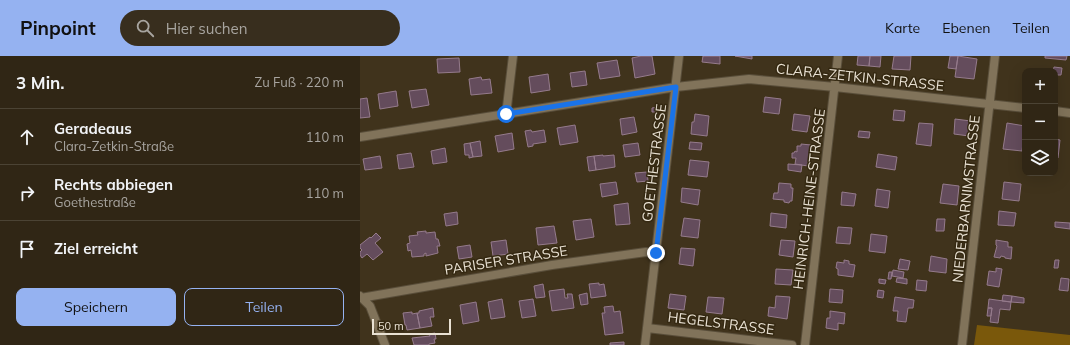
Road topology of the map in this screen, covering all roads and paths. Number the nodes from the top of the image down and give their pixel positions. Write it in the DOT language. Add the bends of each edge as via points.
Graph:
graph roads {
  1 [pos="514,56"];
  2 [pos="679,56"];
  3 [pos="838,56"];
  4 [pos="995,56"];
  5 [pos="676,87"];
  6 [pos="835,87"];
  7 [pos="990,104"];
  8 [pos="1022,108"];
  9 [pos="1058,111"];
  10 [pos="1070,113"];
  11 [pos="506,114"];
  12 [pos="360,137"];
  13 [pos="656,253"];
  14 [pos="360,297"];
  15 [pos="647,328"];
  16 [pos="385,345"];
  17 [pos="645,345"];
  18 [pos="792,345"];
  19 [pos="805,345"];
  20 [pos="962,345"];
  1 -- 11 [label="street"];
  2 -- 5 [label="street, GOETHESTRASSE"];
  3 -- 6 [label="street, HEINRICH-HEINE-STRASSE"];
  4 -- 7 [label="street, NIEDERBARNIMSTRASSE"];
  5 -- 6 [label="street, CLARA-ZETKIN-STRASSE" via="749,79"];
  5 -- 11 [label="street, CLARA-ZETKIN-STRASSE"];
  5 -- 13 [label="street, GOETHESTRASSE"];
  6 -- 7 [label="street, CLARA-ZETKIN-STRASSE"];
  6 -- 19 [label="street, HEINRICH-HEINE-STRASSE"];
  7 -- 8 [label="street, CLARA-ZETKIN-STRASSE"];
  7 -- 20 [label="street, NIEDERBARNIMSTRASSE"];
  9 -- 10 [label="street"];
  11 -- 12 [label="street, CLARA-ZETKIN-STRASSE"];
  13 -- 14 [label="street, PARISER STRASSE" via="646,252 552,265"];
  13 -- 15 [label="street, GOETHESTRASSE"];
  14 -- 16 [label="street" via="370,306"];
  15 -- 17 [label="street, GOETHESTRASSE"];
  15 -- 18 [label="street, HEGELSTRASSE"];
}
